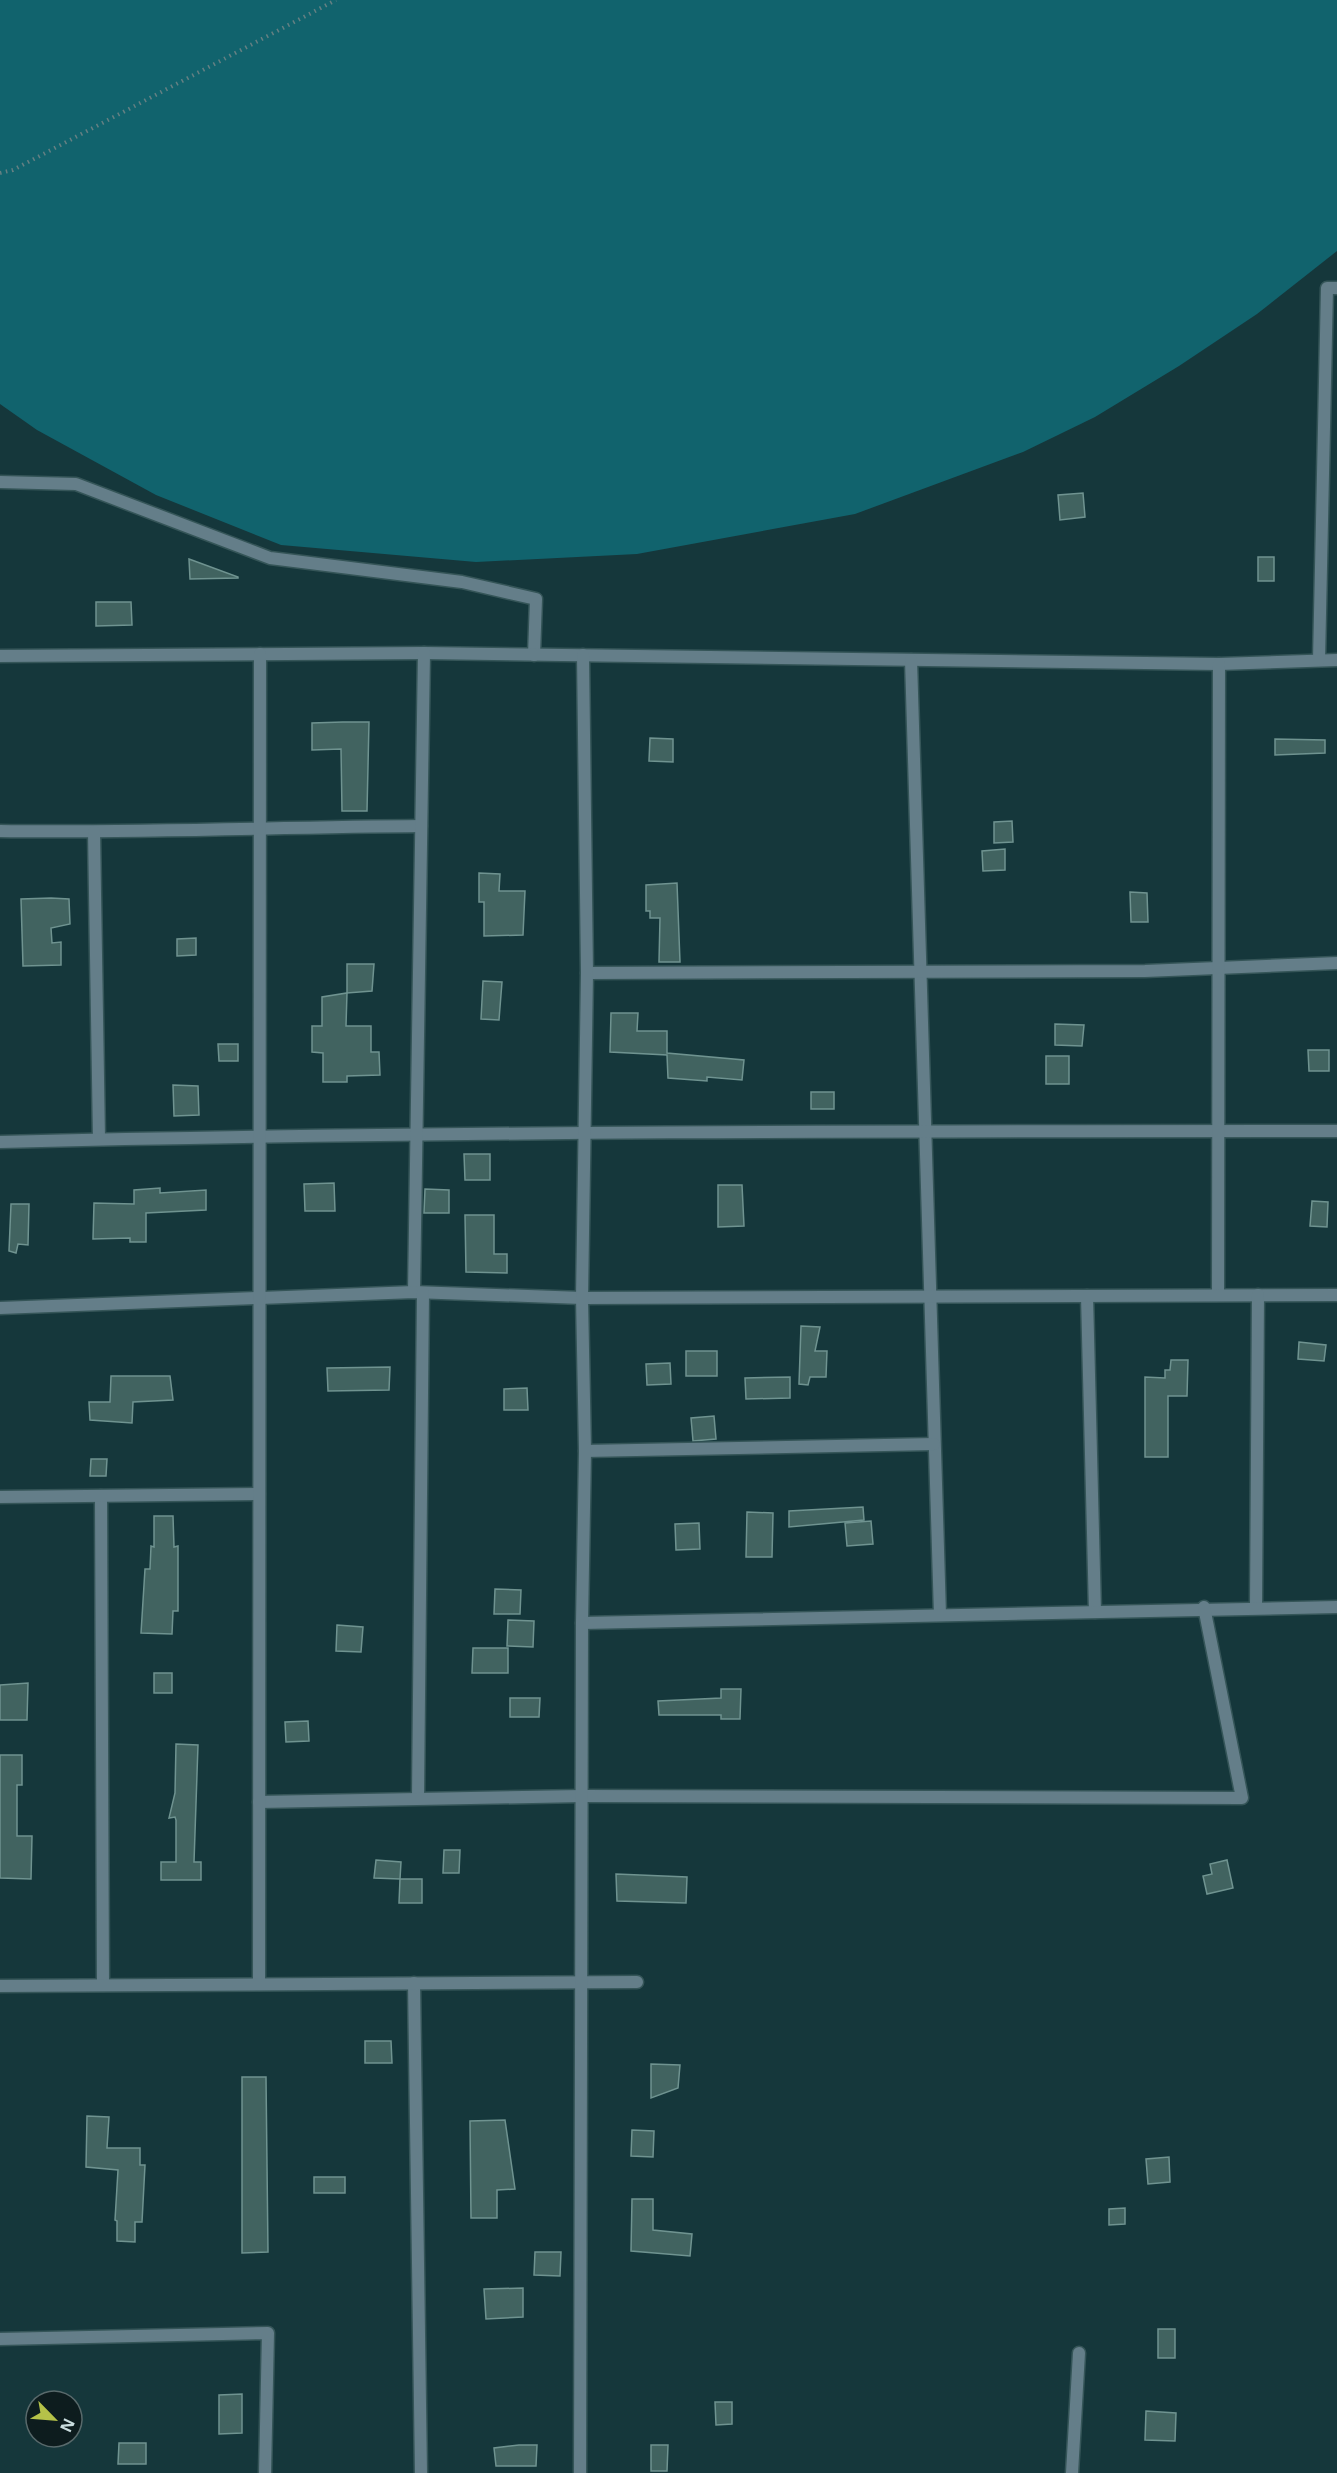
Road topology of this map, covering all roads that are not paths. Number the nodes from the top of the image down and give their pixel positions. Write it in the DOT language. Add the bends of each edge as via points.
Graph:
graph roads {
  1 [pos="1337,288"];
  2 [pos="0,482"];
  3 [pos="423,653"];
  4 [pos="260,654"];
  5 [pos="534,655"];
  6 [pos="584,655"];
  7 [pos="0,656"];
  8 [pos="911,660"];
  9 [pos="1319,660"];
  10 [pos="1337,660"];
  11 [pos="1219,664"];
  12 [pos="421,826"];
  13 [pos="260,827"];
  14 [pos="0,831"];
  15 [pos="94,832"];
  16 [pos="1337,963"];
  17 [pos="1219,968"];
  18 [pos="920,972"];
  19 [pos="587,973"];
  20 [pos="925,1131"];
  21 [pos="1219,1131"];
  22 [pos="1337,1131"];
  23 [pos="585,1132"];
  24 [pos="260,1135"];
  25 [pos="416,1135"];
  26 [pos="99,1139"];
  27 [pos="0,1142"];
  28 [pos="418,1292"];
  29 [pos="1218,1295"];
  30 [pos="1258,1295"];
  31 [pos="1337,1295"];
  32 [pos="930,1296"];
  33 [pos="1087,1296"];
  34 [pos="260,1298"];
  35 [pos="582,1298"];
  36 [pos="0,1308"];
  37 [pos="934,1444"];
  38 [pos="585,1451"];
  39 [pos="260,1494"];
  40 [pos="101,1496"];
  41 [pos="0,1497"];
  42 [pos="1337,1607"];
  43 [pos="1204,1608"];
  44 [pos="1256,1608"];
  45 [pos="1095,1612"];
  46 [pos="940,1615"];
  47 [pos="582,1623"];
  48 [pos="582,1796"];
  49 [pos="418,1798"];
  50 [pos="259,1802"];
  51 [pos="583,1982"];
  52 [pos="637,1982"];
  53 [pos="414,1983"];
  54 [pos="260,1984"];
  55 [pos="104,1985"];
  56 [pos="0,1986"];
  57 [pos="0,2339"];
  58 [pos="1079,2353"];
  59 [pos="265,2473"];
  60 [pos="421,2473"];
  61 [pos="580,2473"];
  62 [pos="1072,2473"];
  1 -- 9 [label="street" via="1327,288"];
  2 -- 5 [label="street" via="76,484 270,558 462,582 536,599"];
  3 -- 4 [label="street"];
  3 -- 5 [label="street"];
  3 -- 12 [label="street"];
  4 -- 7 [label="street"];
  4 -- 13 [label="street"];
  5 -- 6 [label="street"];
  6 -- 8 [label="street"];
  6 -- 19 [label="street"];
  8 -- 11 [label="street"];
  8 -- 18 [label="street"];
  9 -- 10 [label="street"];
  9 -- 11 [label="street"];
  11 -- 17 [label="street"];
  12 -- 13 [label="street"];
  12 -- 25 [label="street"];
  13 -- 15 [label="street"];
  13 -- 24 [label="street"];
  14 -- 15 [label="street"];
  15 -- 26 [label="street"];
  16 -- 17 [label="street"];
  17 -- 18 [label="street"];
  17 -- 21 [label="street"];
  18 -- 19 [label="street"];
  18 -- 20 [label="street"];
  19 -- 23 [label="street"];
  20 -- 21 [label="street"];
  20 -- 23 [label="street"];
  20 -- 32 [label="street"];
  21 -- 22 [label="street"];
  21 -- 29 [label="street"];
  23 -- 25 [label="street"];
  23 -- 35 [label="street"];
  24 -- 25 [label="street"];
  24 -- 26 [label="street"];
  24 -- 34 [label="street"];
  25 -- 28 [label="street"];
  26 -- 27 [label="street"];
  28 -- 34 [label="street"];
  28 -- 35 [label="street"];
  28 -- 49 [label="street"];
  29 -- 30 [label="street"];
  29 -- 33 [label="street"];
  30 -- 31 [label="street"];
  30 -- 44 [label="street"];
  32 -- 33 [label="street"];
  32 -- 35 [label="street"];
  32 -- 37 [label="street"];
  33 -- 45 [label="street"];
  34 -- 36 [label="street"];
  34 -- 39 [label="street"];
  35 -- 38 [label="street"];
  37 -- 38 [label="street"];
  37 -- 46 [label="street"];
  38 -- 47 [label="street"];
  39 -- 40 [label="street"];
  39 -- 50 [label="street"];
  40 -- 41 [label="street"];
  40 -- 55 [label="street"];
  42 -- 44 [label="street"];
  43 -- 44 [label="street"];
  43 -- 45 [label="street"];
  43 -- 48 [label="street" via="1242,1798"];
  45 -- 46 [label="street"];
  46 -- 47 [label="street"];
  47 -- 48 [label="street"];
  48 -- 49 [label="street"];
  48 -- 51 [label="street"];
  49 -- 50 [label="street"];
  50 -- 54 [label="street"];
  51 -- 52 [label="street"];
  51 -- 53 [label="street"];
  51 -- 61 [label="street"];
  53 -- 54 [label="street"];
  53 -- 60 [label="street"];
  54 -- 55 [label="street"];
  55 -- 56 [label="street"];
  57 -- 59 [label="street" via="268,2333"];
  58 -- 62 [label="street"];
}
